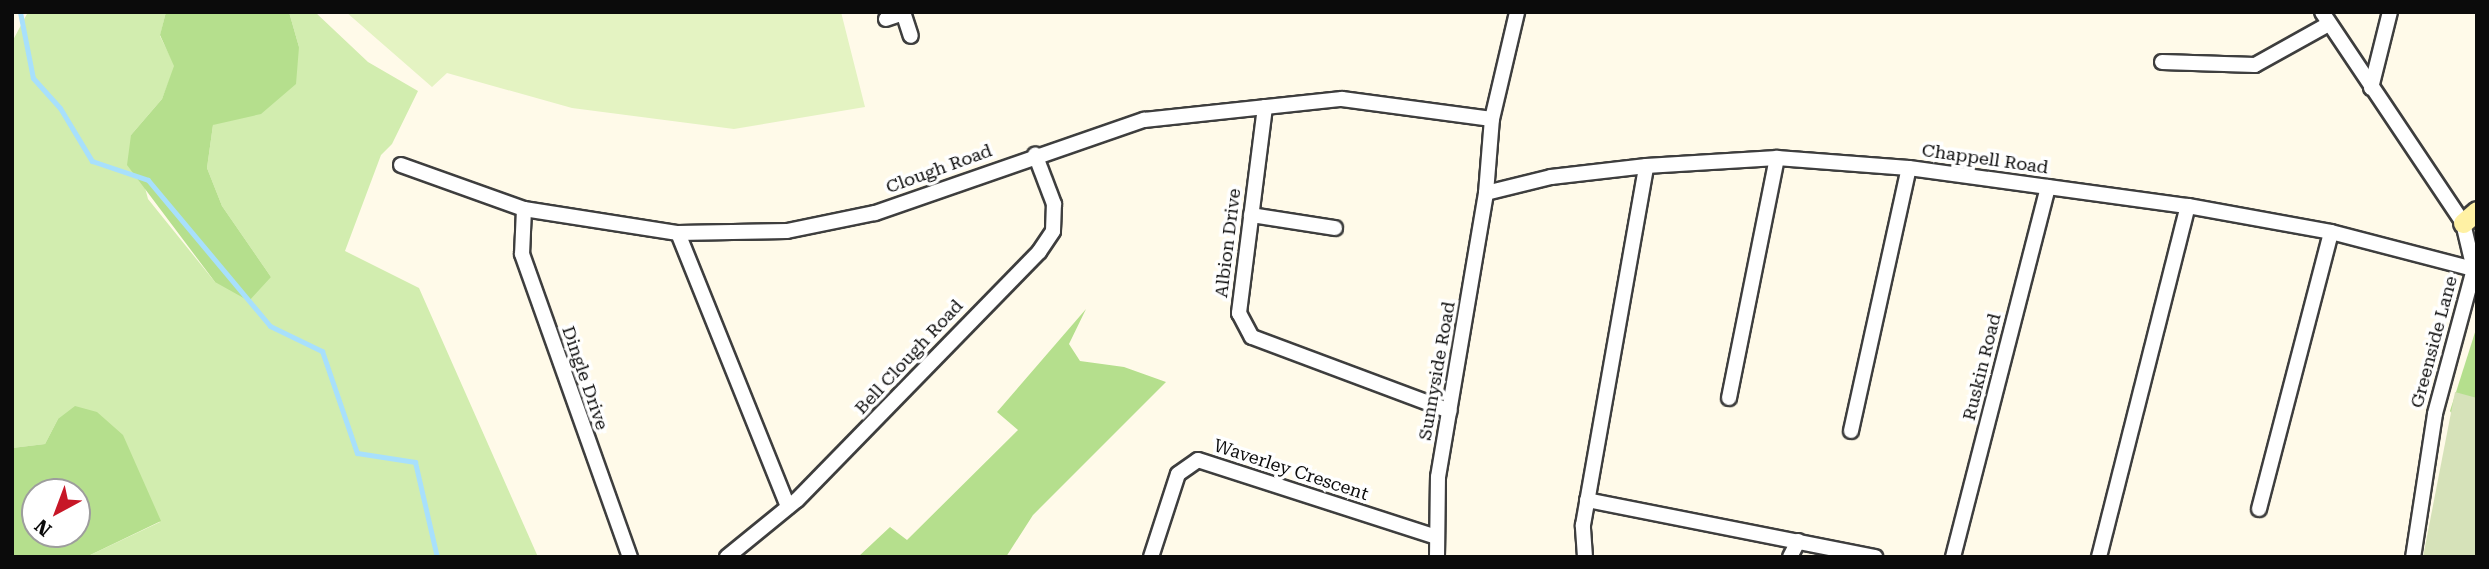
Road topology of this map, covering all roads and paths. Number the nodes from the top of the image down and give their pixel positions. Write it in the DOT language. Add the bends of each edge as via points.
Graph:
graph roads {
  1 [pos="1517,12"];
  2 [pos="2390,12"];
  3 [pos="903,13"];
  4 [pos="886,19"];
  5 [pos="2324,19"];
  6 [pos="911,36"];
  7 [pos="2162,62"];
  8 [pos="2371,89"];
  9 [pos="1265,107"];
  10 [pos="1492,119"];
  11 [pos="1035,154"];
  12 [pos="1777,158"];
  13 [pos="401,165"];
  14 [pos="1646,166"];
  15 [pos="1909,168"];
  16 [pos="2048,187"];
  17 [pos="1486,193"];
  18 [pos="2188,206"];
  19 [pos="524,209"];
  20 [pos="1251,215"];
  21 [pos="2470,217"];
  22 [pos="1335,228"];
  23 [pos="2331,232"];
  24 [pos="678,233"];
  25 [pos="2475,270"];
  26 [pos="1729,398"];
  27 [pos="1450,411"];
  28 [pos="1851,431"];
  29 [pos="1587,500"];
  30 [pos="788,507"];
  31 [pos="2259,509"];
  32 [pos="1437,537"];
  33 [pos="1798,541"];
  34 [pos="630,557"];
  35 [pos="727,557"];
  36 [pos="1151,557"];
  37 [pos="1437,557"];
  38 [pos="1585,557"];
  39 [pos="1790,557"];
  40 [pos="1875,557"];
  41 [pos="1953,557"];
  42 [pos="2099,557"];
  43 [pos="2413,557"];
  1 -- 10 [label="street, Sunnyside Road"];
  2 -- 8 [label="street"];
  3 -- 4 [label="street"];
  3 -- 6 [label="street"];
  5 -- 7 [label="street" via="2255,65"];
  5 -- 8 [label="street, Greenside Lane"];
  8 -- 21 [label="street, Greenside Lane"];
  9 -- 10 [label="street, Clough Road" via="1342,99"];
  9 -- 11 [label="street, Clough Road" via="1144,120"];
  9 -- 20 [label="street, Albion Drive"];
  10 -- 17 [label="street, Sunnyside Road"];
  11 -- 24 [label="street, Clough Road" via="875,214 787,231"];
  11 -- 30 [label="street, Bell Clough Road" via="1054,204 1053,231 1039,252"];
  12 -- 14 [label="street, Chappell Road"];
  12 -- 15 [label="street, Chappell Road"];
  12 -- 26 [label="street"];
  13 -- 19 [label="street, Clough Road"];
  14 -- 17 [label="street, Chappell Road" via="1551,177"];
  14 -- 29 [label="street"];
  15 -- 16 [label="street, Chappell Road"];
  15 -- 28 [label="street"];
  16 -- 18 [label="street, Chappell Road"];
  16 -- 41 [label="street, Ruskin Road"];
  17 -- 27 [label="street, Sunnyside Road"];
  18 -- 23 [label="street, Chappell Road"];
  18 -- 42 [label="street"];
  19 -- 24 [label="street, Clough Road"];
  19 -- 34 [label="street, Dingle Drive" via="522,254"];
  20 -- 22 [label="street"];
  20 -- 27 [label="street, Albion Drive" via="1238,313 1252,337"];
  21 -- 25 [label="street, Greenside Lane"];
  23 -- 25 [label="street, Chappell Road"];
  23 -- 31 [label="street"];
  24 -- 30 [label="street"];
  25 -- 43 [label="street, Greenside Lane" via="2435,414"];
  27 -- 32 [label="street, Sunnyside Road" via="1438,477"];
  29 -- 33 [label="street"];
  29 -- 38 [label="street"];
  30 -- 35 [label="street, Bell Clough Road"];
  32 -- 36 [label="street, Waverley Crescent" via="1198,460 1178,474"];
  32 -- 37 [label="street, Sunnyside Road"];
  33 -- 39 [label="street"];
  33 -- 40 [label="street"];
}
